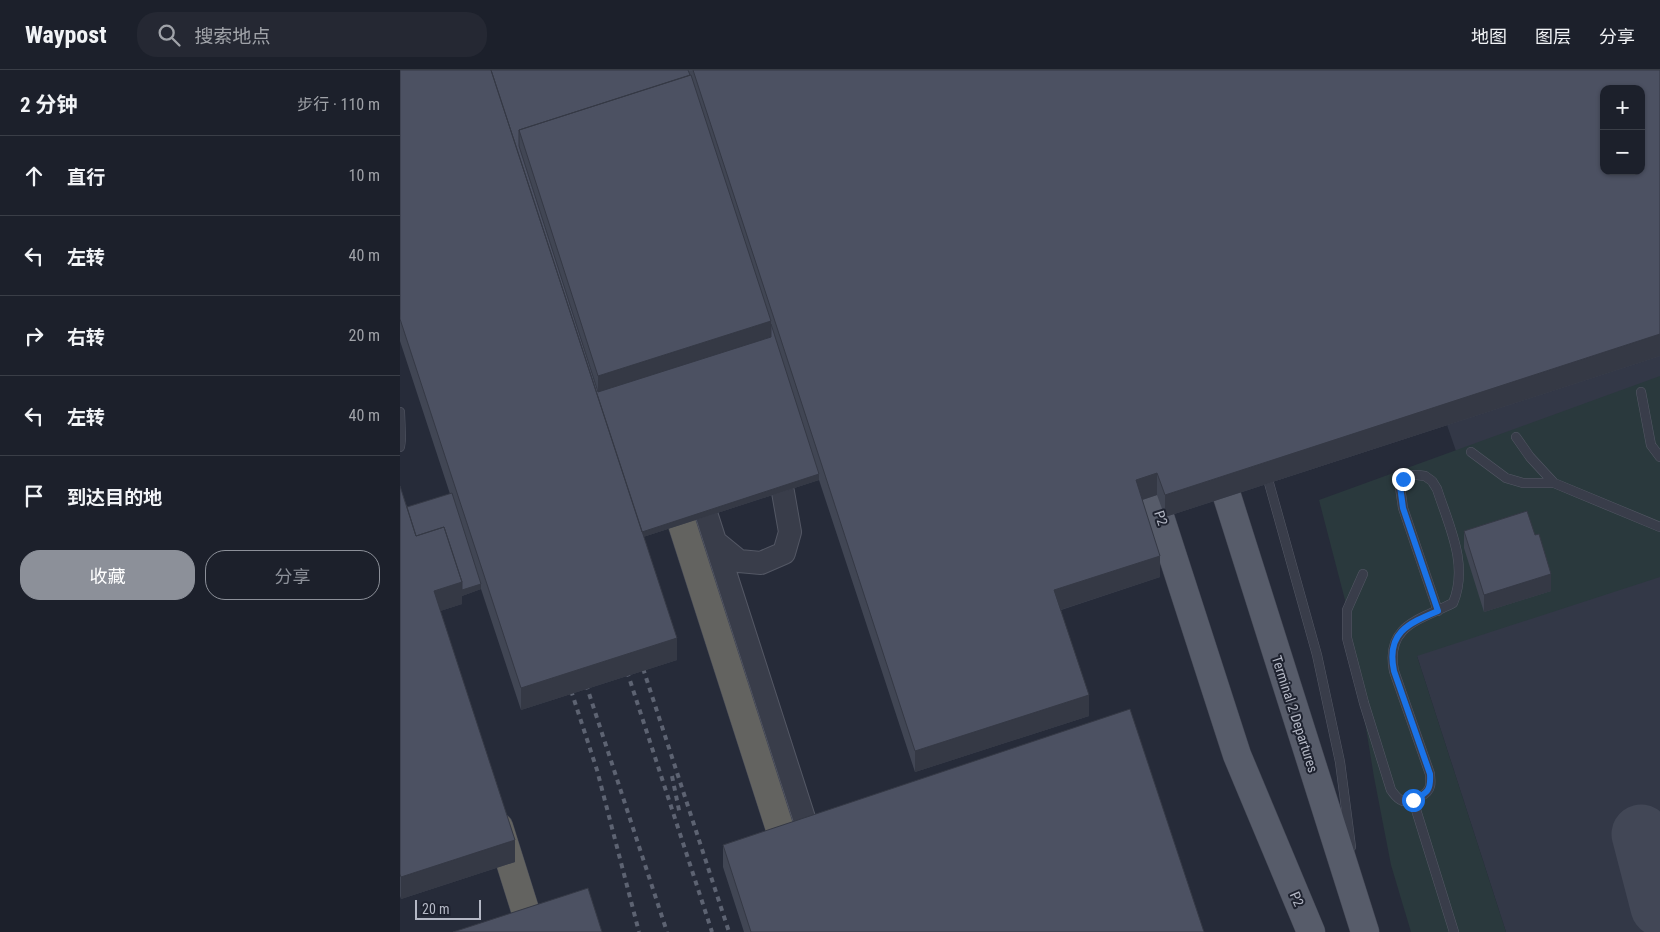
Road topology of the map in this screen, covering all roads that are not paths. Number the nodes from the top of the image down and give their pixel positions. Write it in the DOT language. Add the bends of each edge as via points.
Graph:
graph roads {
  1 [pos="1641,392"];
  2 [pos="400,412"];
  3 [pos="1516,437"];
  4 [pos="1135,438"];
  5 [pos="400,447"];
  6 [pos="1471,452"];
  7 [pos="1660,457"];
  8 [pos="1269,482"];
  9 [pos="1554,483"];
  10 [pos="783,492"];
  11 [pos="1227,496"];
  12 [pos="708,516"];
  13 [pos="682,524"];
  14 [pos="1660,527"];
  15 [pos="717,543"];
  16 [pos="1363,574"];
  17 [pos="1438,611"];
  18 [pos="490,799"];
  19 [pos="1413,800"];
  20 [pos="819,870"];
  21 [pos="1362,926"];
  22 [pos="532,932"];
  23 [pos="813,932"];
  24 [pos="1310,932"];
  25 [pos="1454,932"];
  1 -- 7 [label="lane" via="1650,445"];
  2 -- 5 [label="lane"];
  3 -- 9 [label="lane"];
  4 -- 24 [label="main road, P2" via="1237,755"];
  6 -- 9 [label="lane" via="1506,478 1523,483"];
  8 -- 21 [label="lane" via="1333,724"];
  9 -- 14 [label="lane"];
  10 -- 15 [label="street" via="790,532 784,554 761,563 739,561"];
  11 -- 21 [label="main road, Terminal 2 Departures"];
  12 -- 15 [label="street"];
  13 -- 23 [label="highway"];
  15 -- 20 [label="street"];
  16 -- 19 [label="lane" via="1347,610 1350,652 1392,790 1396,797"];
  17 -- 17 [label="lane" via="1403,508 1400,486 1409,475 1425,476 1432,481 1458,555 1460,574 1456,595 1453,603"];
  17 -- 19 [label="lane" via="1406,628 1392,647 1394,671 1430,774 1428,791"];
  18 -- 22 [label="highway"];
  19 -- 25 [label="lane"];
}
